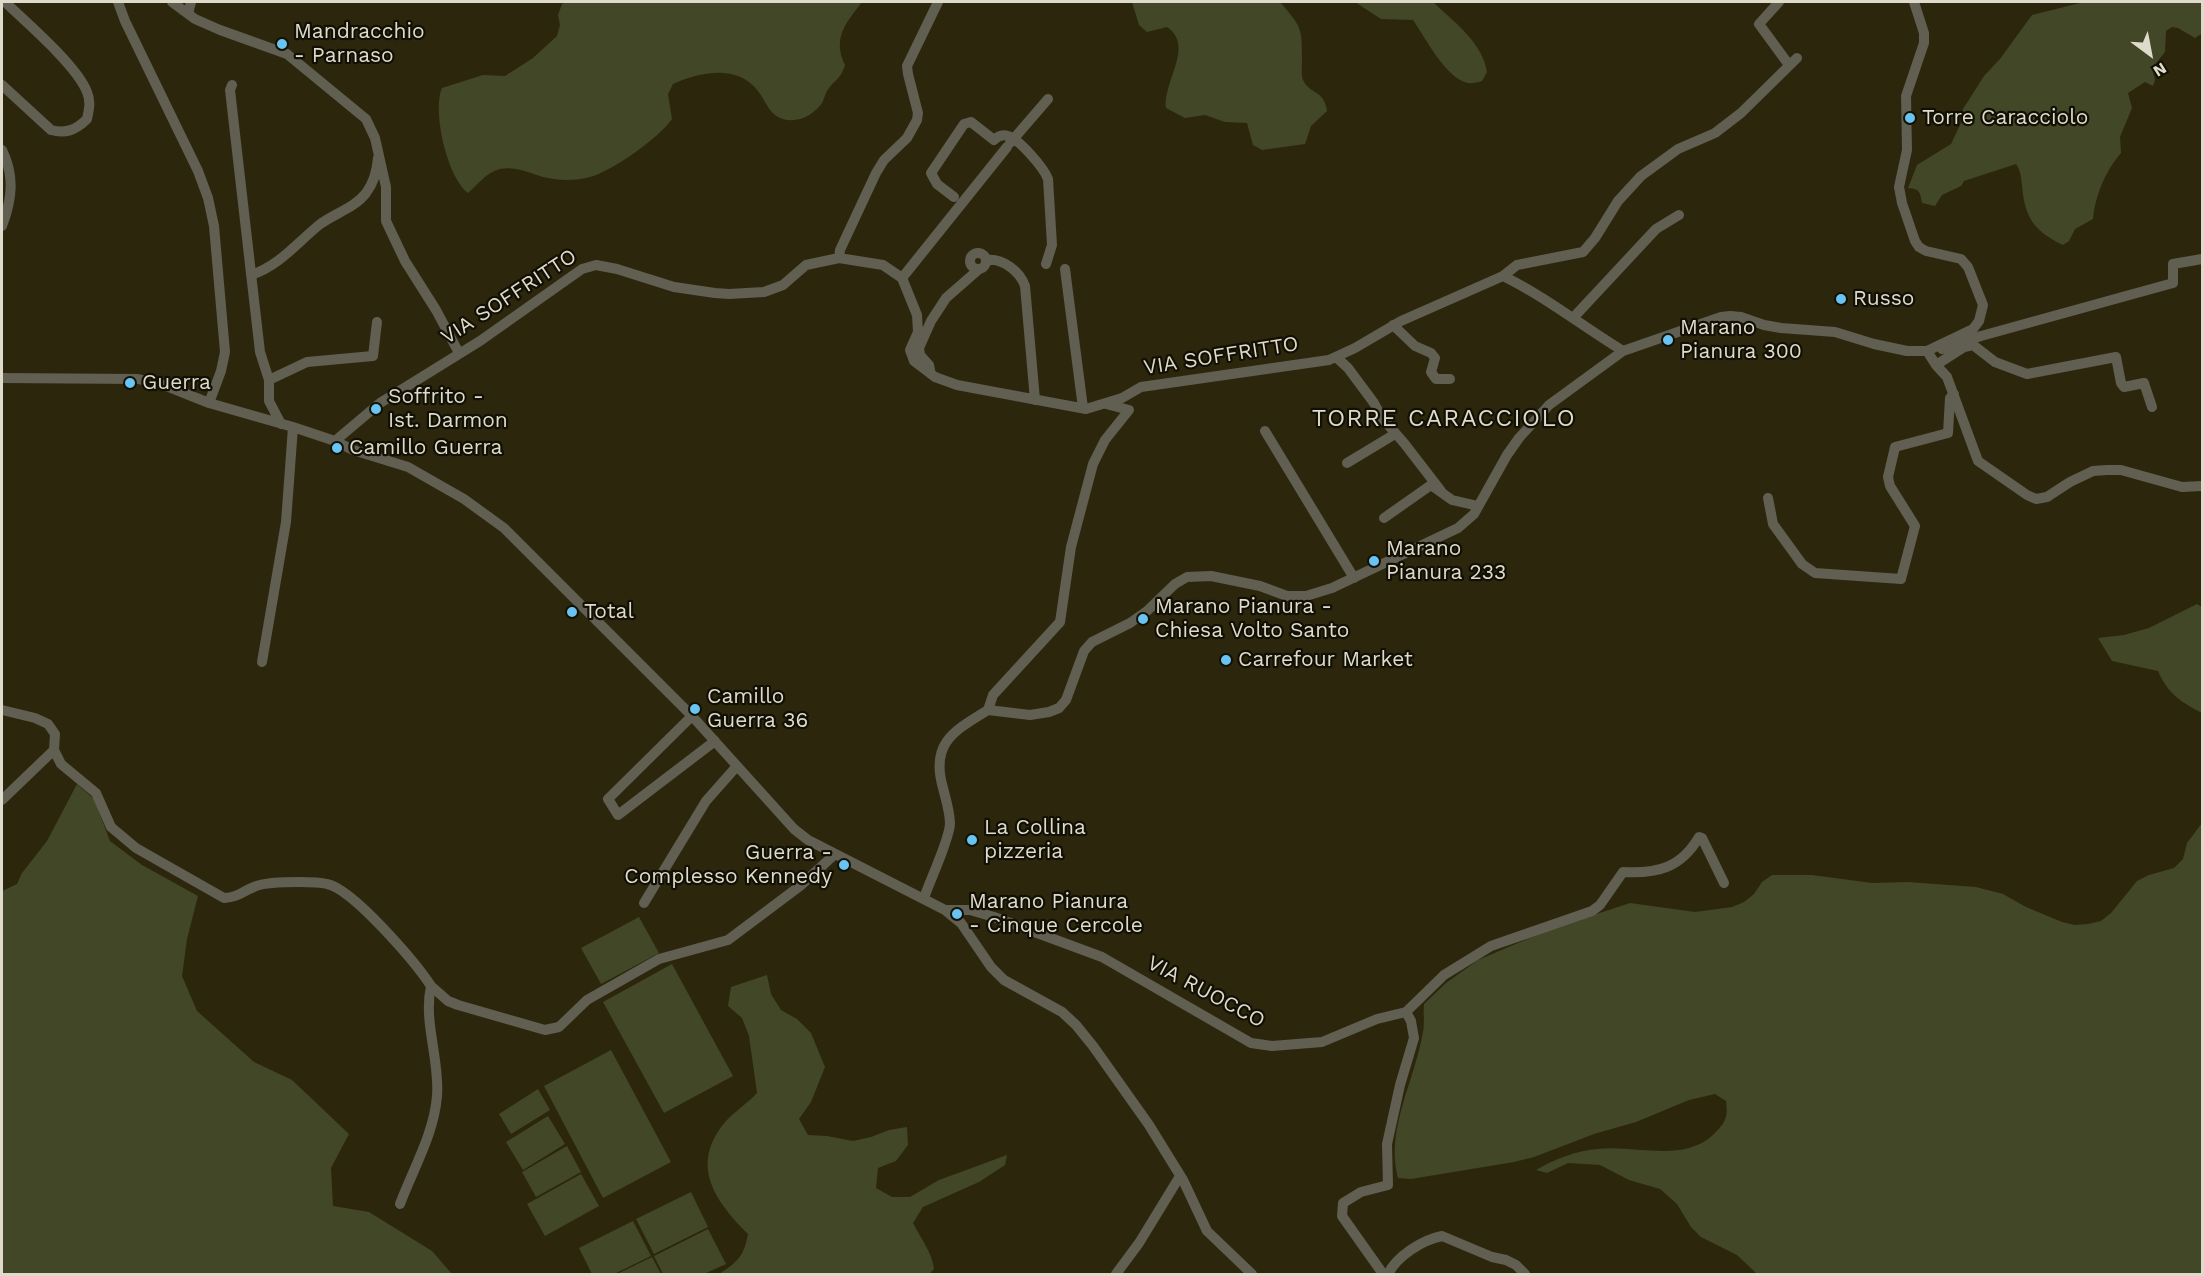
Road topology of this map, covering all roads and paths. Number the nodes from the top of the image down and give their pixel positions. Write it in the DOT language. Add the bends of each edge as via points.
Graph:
graph roads {
  1 [pos="118,2"];
  2 [pos="172,2"];
  3 [pos="191,2"];
  4 [pos="938,2"];
  5 [pos="1779,2"];
  6 [pos="1914,2"];
  7 [pos="6,3"];
  8 [pos="188,14"];
  9 [pos="2,84"];
  10 [pos="232,85"];
  11 [pos="1048,99"];
  12 [pos="1010,143"];
  13 [pos="2,150"];
  14 [pos="379,155"];
  15 [pos="954,196"];
  16 [pos="1679,215"];
  17 [pos="2,226"];
  18 [pos="839,258"];
  19 [pos="2202,259"];
  20 [pos="987,260"];
  21 [pos="1046,264"];
  22 [pos="1065,269"];
  23 [pos="978,270"];
  24 [pos="251,275"];
  25 [pos="1503,276"];
  26 [pos="902,278"];
  27 [pos="1573,318"];
  28 [pos="377,322"];
  29 [pos="1393,325"];
  30 [pos="1930,349"];
  31 [pos="1623,351"];
  32 [pos="459,353"];
  33 [pos="1336,357"];
  34 [pos="1936,365"];
  35 [pos="929,373"];
  36 [pos="2,378"];
  37 [pos="1450,379"];
  38 [pos="269,380"];
  39 [pos="1954,394"];
  40 [pos="1035,400"];
  41 [pos="209,403"];
  42 [pos="1104,404"];
  43 [pos="2152,407"];
  44 [pos="1083,408"];
  45 [pos="281,424"];
  46 [pos="293,427"];
  47 [pos="1265,431"];
  48 [pos="1395,434"];
  49 [pos="336,441"];
  50 [pos="1347,463"];
  51 [pos="2202,486"];
  52 [pos="1441,491"];
  53 [pos="1768,498"];
  54 [pos="1478,506"];
  55 [pos="1384,518"];
  56 [pos="1354,578"];
  57 [pos="262,662"];
  58 [pos="2,710"];
  59 [pos="988,710"];
  60 [pos="692,716"];
  61 [pos="715,741"];
  62 [pos="54,750"];
  63 [pos="737,766"];
  64 [pos="2,800"];
  65 [pos="834,855"];
  66 [pos="1724,883"];
  67 [pos="924,898"];
  68 [pos="644,903"];
  69 [pos="945,910"];
  70 [pos="431,986"];
  71 [pos="1406,1012"];
  72 [pos="1180,1176"];
  73 [pos="400,1204"];
  74 [pos="1116,1275"];
  75 [pos="1252,1275"];
  76 [pos="1386,1275"];
  77 [pos="1525,1275"];
  1 -- 41 [label="street" via="208,198 225,352"];
  2 -- 8 [label="street"];
  3 -- 8 [label="street"];
  4 -- 18 [label="street" via="908,66 918,113 916,120 907,138 876,173"];
  5 -- 25 [label="street, VIA SOFFRITTO" via="1759,24 1793,62 1715,133 1678,149 1641,176 1618,201 1583,252 1517,265"];
  6 -- 30 [label="street" via="1924,43 1906,96 1907,150 1899,187 1902,203 1919,247 1961,259 1983,306 1973,329"];
  7 -- 9 [label="street" via="81,80 90,102 87,119 73,130 51,130"];
  8 -- 14 [label="street" via="219,30 287,54 366,119"];
  10 -- 24 [label="street"];
  11 -- 12 [label="street"];
  12 -- 15 [label="street" via="1005,135 994,140 971,122 964,124 931,173 937,184"];
  12 -- 21 [label="street" via="1040,165 1048,179 1052,245"];
  12 -- 26 [label="street"];
  13 -- 17 [label="street" via="12,194"];
  14 -- 24 [label="street" via="365,195 320,225 279,261"];
  14 -- 32 [label="street" via="386,187 386,220 405,261"];
  16 -- 27 [label="street" via="1656,229"];
  18 -- 26 [label="street, VIA SOFFRITTO" via="884,265"];
  18 -- 32 [label="street, VIA SOFFRITTO" via="806,265 783,285 729,294 674,287 596,265 582,269"];
  19 -- 30 [label="street" via="2174,264 2173,283 1942,349"];
  20 -- 23 [label="street"];
  20 -- 23 [label="street" via="982,254 972,255 970,263"];
  20 -- 40 [label="street" via="1005,263 1023,280"];
  22 -- 44 [label="street"];
  23 -- 35 [label="street" via="946,297 931,321 919,348 931,368"];
  24 -- 38 [label="street" via="260,352"];
  25 -- 27 [label="street" via="1534,291"];
  25 -- 29 [label="street, VIA SOFFRITTO"];
  26 -- 35 [label="street, VIA SOFFRITTO" via="918,323 911,356"];
  27 -- 31 [label="street"];
  28 -- 38 [label="street" via="373,356 307,362"];
  29 -- 33 [label="street, VIA SOFFRITTO"];
  29 -- 37 [label="street" via="1435,358 1431,372 1436,379"];
  30 -- 31 [label="street" via="1898,350 1835,332 1764,326 1730,316"];
  30 -- 34 [label="street"];
  31 -- 54 [label="street" via="1549,405 1513,447"];
  32 -- 49 [label="street, VIA SOFFRITTO" via="380,402"];
  33 -- 42 [label="street, VIA SOFFRITTO" via="1141,387"];
  33 -- 48 [label="street"];
  34 -- 39 [label="street" via="1947,377"];
  34 -- 43 [label="street" via="1973,345 1995,362 2027,374 2116,357 2121,383 2124,387 2144,383"];
  35 -- 40 [label="street, VIA SOFFRITTO" via="957,385"];
  36 -- 41 [label="street" via="138,380 164,385"];
  38 -- 45 [label="street" via="269,400"];
  39 -- 51 [label="street" via="1978,461 2036,499 2047,497 2093,471 2121,470 2182,487"];
  39 -- 53 [label="street" via="1950,398 1948,433 1894,447 1890,486 1915,526 1901,579 1815,573 1802,564 1773,524"];
  40 -- 44 [label="street, VIA SOFFRITTO"];
  41 -- 45 [label="street"];
  42 -- 44 [label="street, VIA SOFFRITTO"];
  42 -- 59 [label="street" via="1129,410 1105,440 1093,464 1071,547 1060,622 993,695"];
  45 -- 46 [label="street"];
  46 -- 49 [label="street"];
  46 -- 57 [label="street" via="286,522"];
  47 -- 56 [label="street"];
  48 -- 50 [label="street"];
  48 -- 52 [label="street"];
  49 -- 60 [label="street" via="408,467 464,499 504,528"];
  52 -- 54 [label="street" via="1452,500"];
  52 -- 55 [label="street" via="1431,485"];
  54 -- 56 [label="street" via="1458,528"];
  56 -- 59 [label="street" via="1294,597 1211,576 1187,577 1130,623 1092,642 1084,651 1066,700 1059,708 1030,715"];
  58 -- 62 [label="street" via="48,724 55,734"];
  59 -- 67 [label="street" via="950,736 939,758 938,773 950,827"];
  60 -- 61 [label="street"];
  60 -- 61 [label="street" via="608,799 618,814"];
  61 -- 63 [label="street"];
  62 -- 64 [label="street"];
  62 -- 70 [label="street" via="69,773 96,793 111,827 136,848 224,898 275,883 328,884 393,937"];
  63 -- 65 [label="street" via="792,828"];
  63 -- 68 [label="street" via="705,801"];
  65 -- 67 [label="street"];
  65 -- 70 [label="street" via="728,940 659,959 587,1000 552,1029 458,1005"];
  66 -- 71 [label="street" via="1699,837 1693,847 1667,868 1623,872 1592,911 1491,946 1444,975"];
  67 -- 69 [label="street"];
  69 -- 71 [label="street, VIA RUOCCO" via="970,910 994,917 1102,957 1251,1043 1272,1046 1322,1042 1377,1019"];
  69 -- 72 [label="street" via="961,923 1004,980 1062,1012 1076,1025 1149,1125"];
  70 -- 73 [label="street" via="437,1097 430,1132"];
  71 -- 76 [label="street" via="1412,1021 1414,1038 1387,1144 1388,1185 1361,1192 1343,1203 1342,1216"];
  72 -- 74 [label="street"];
  72 -- 75 [label="street" via="1208,1231"];
  76 -- 77 [label="street" via="1424,1242 1442,1236 1506,1260"];
}
